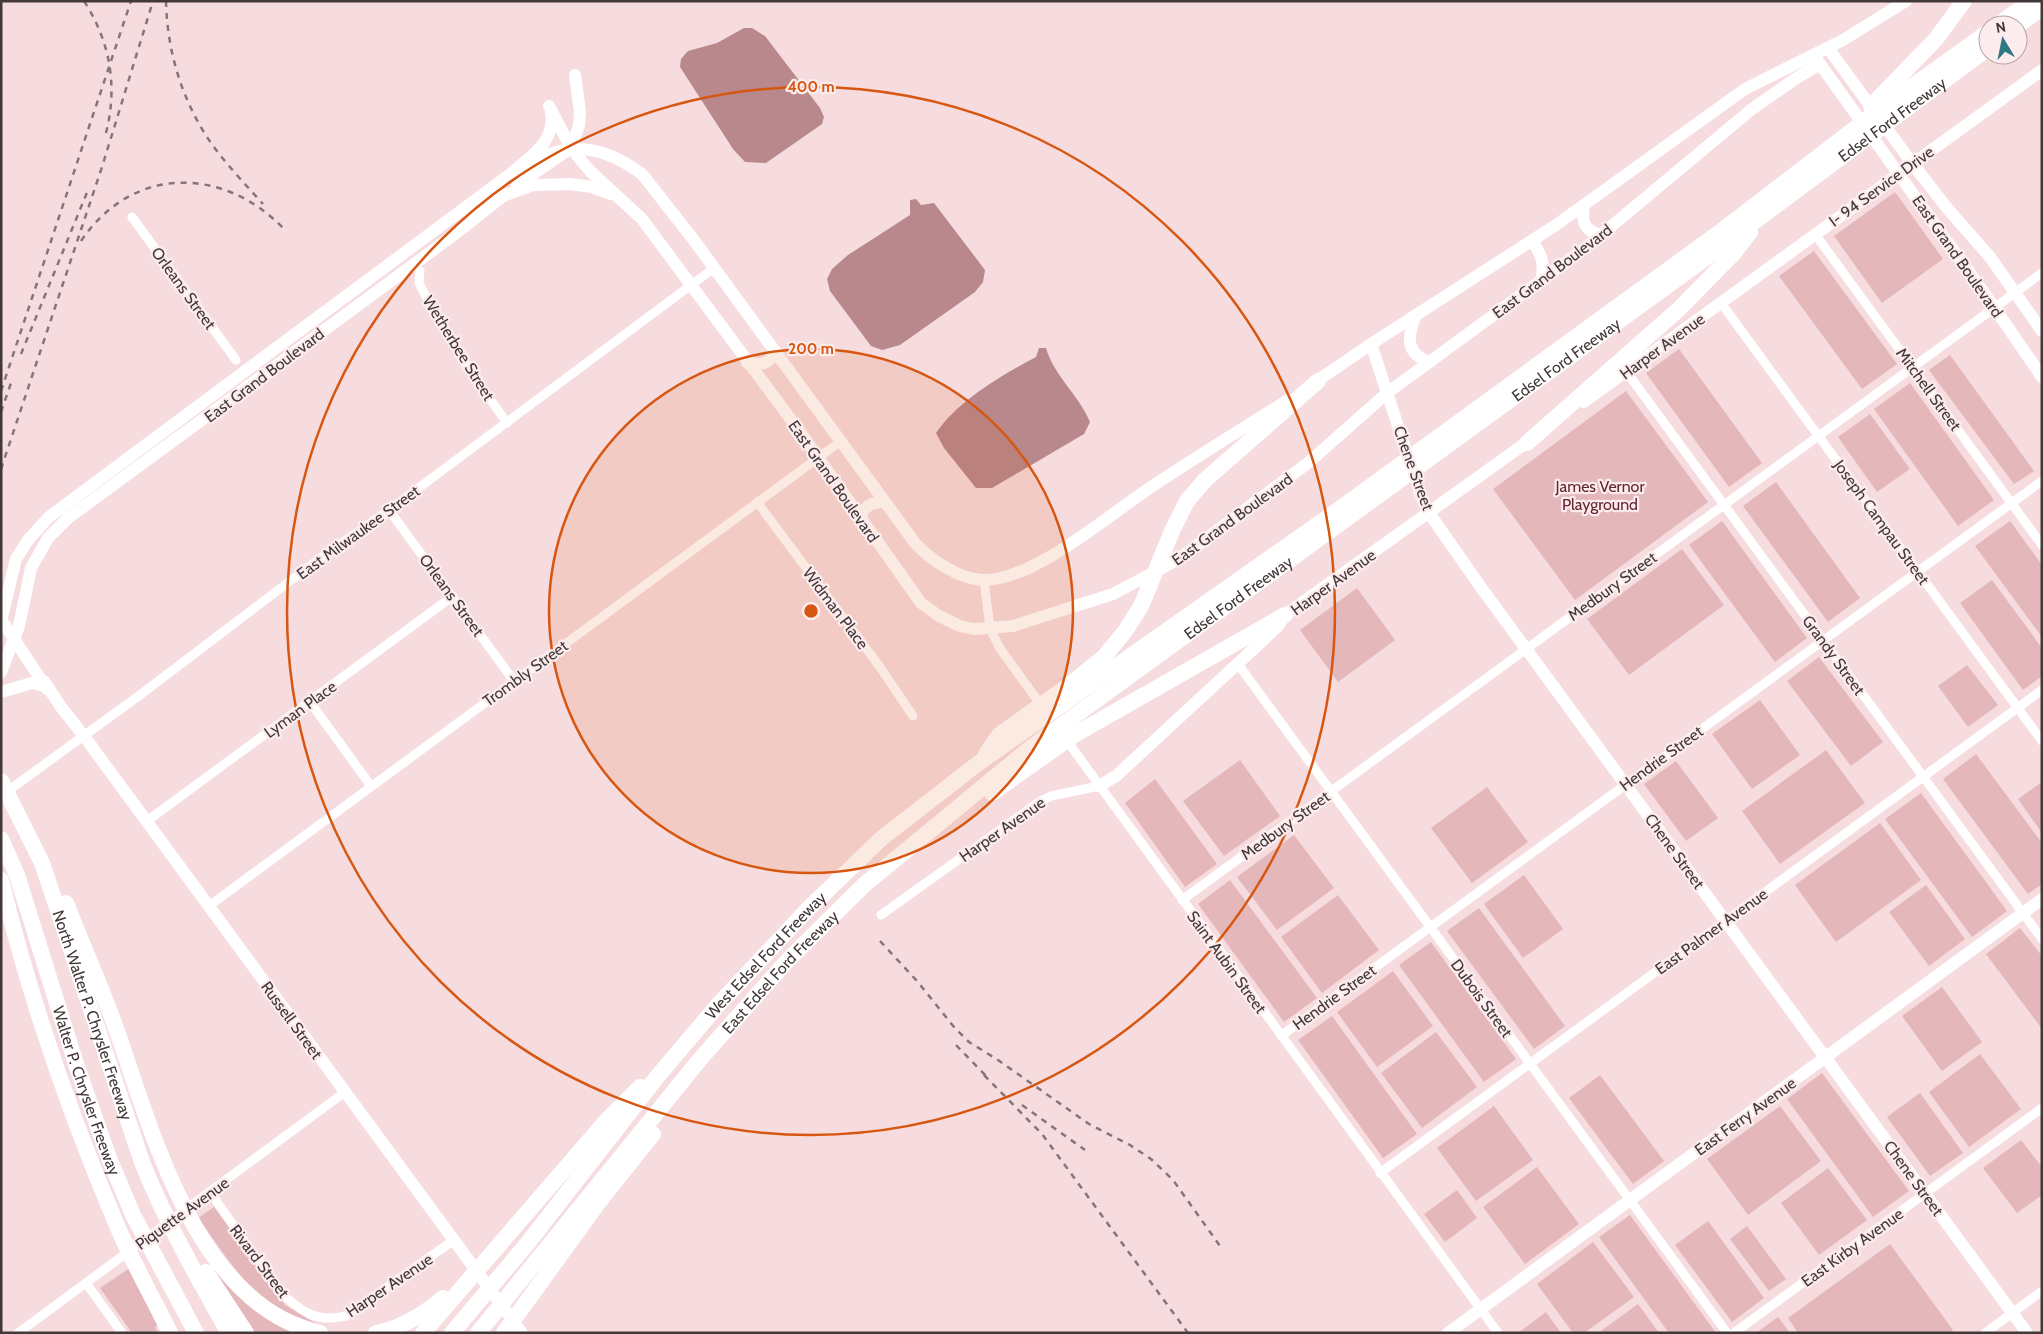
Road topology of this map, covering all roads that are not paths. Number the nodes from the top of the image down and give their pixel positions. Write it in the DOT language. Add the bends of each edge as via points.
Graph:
graph roads {
  1 [pos="1906,1"];
  2 [pos="1964,1"];
  3 [pos="1978,39"];
  4 [pos="1828,48"];
  5 [pos="1978,55"];
  6 [pos="1816,59"];
  7 [pos="2042,70"];
  8 [pos="575,75"];
  9 [pos="1843,138"];
  10 [pos="571,148"];
  11 [pos="1912,163"];
  12 [pos="512,172"];
  13 [pos="1899,172"];
  14 [pos="615,195"];
  15 [pos="502,196"];
  16 [pos="1584,205"];
  17 [pos="1762,216"];
  18 [pos="132,217"];
  19 [pos="1815,234"];
  20 [pos="1601,235"];
  21 [pos="1532,241"];
  22 [pos="714,268"];
  23 [pos="420,271"];
  24 [pos="2042,273"];
  25 [pos="1541,281"];
  26 [pos="691,286"];
  27 [pos="2016,292"];
  28 [pos="1721,303"];
  29 [pos="1994,306"];
  30 [pos="1416,315"];
  31 [pos="2042,331"];
  32 [pos="1371,344"];
  33 [pos="775,351"];
  34 [pos="236,360"];
  35 [pos="1430,362"];
  36 [pos="747,363"];
  37 [pos="1913,367"];
  38 [pos="1626,371"];
  39 [pos="2042,378"];
  40 [pos="1318,381"];
  41 [pos="1387,393"];
  42 [pos="507,423"];
  43 [pos="1819,436"];
  44 [pos="841,441"];
  45 [pos="1527,442"];
  46 [pos="129,458"];
  47 [pos="818,458"];
  48 [pos="137,469"];
  49 [pos="2042,481"];
  50 [pos="757,502"];
  51 [pos="885,502"];
  52 [pos="2011,503"];
  53 [pos="1724,504"];
  54 [pos="389,510"];
  55 [pos="1429,513"];
  56 [pos="50,517"];
  57 [pos="860,518"];
  58 [pos="59,527"];
  59 [pos="2042,545"];
  60 [pos="16,559"];
  61 [pos="1,568"];
  62 [pos="1918,571"];
  63 [pos="984,580"];
  64 [pos="453,596"];
  65 [pos="1286,615"];
  66 [pos="1,620"];
  67 [pos="990,628"];
  68 [pos="14,639"];
  69 [pos="1824,640"];
  70 [pos="1147,647"];
  71 [pos="1526,649"];
  72 [pos="1238,664"];
  73 [pos="1139,668"];
  74 [pos="1,672"];
  75 [pos="514,681"];
  76 [pos="44,684"];
  77 [pos="2042,690"];
  78 [pos="1,692"];
  79 [pos="310,702"];
  80 [pos="2018,708"];
  81 [pos="913,716"];
  82 [pos="84,736"];
  83 [pos="2042,741"];
  84 [pos="980,762"];
  85 [pos="1923,776"];
  86 [pos="1,781"];
  87 [pos="1626,784"];
  88 [pos="371,786"];
  89 [pos="1099,786"];
  90 [pos="1331,792"];
  91 [pos="1,797"];
  92 [pos="147,821"];
  93 [pos="1,839"];
  94 [pos="42,863"];
  95 [pos="1,880"];
  96 [pos="864,885"];
  97 [pos="2042,899"];
  98 [pos="1182,900"];
  99 [pos="209,906"];
  100 [pos="2023,913"];
  101 [pos="882,915"];
  102 [pos="1725,921"];
  103 [pos="1430,927"];
  104 [pos="2042,939"];
  105 [pos="1281,1036"];
  106 [pos="1825,1057"];
  107 [pos="1530,1064"];
  108 [pos="657,1077"];
  109 [pos="680,1084"];
  110 [pos="345,1092"];
  111 [pos="2042,1108"];
  112 [pos="1380,1173"];
  113 [pos="210,1192"];
  114 [pos="1925,1193"];
  115 [pos="1630,1200"];
  116 [pos="454,1240"];
  117 [pos="183,1252"];
  118 [pos="86,1283"];
  119 [pos="2042,1291"];
  120 [pos="1481,1309"];
  121 [pos="2012,1313"];
  122 [pos="430,1316"];
  123 [pos="320,1325"];
  124 [pos="18,1333"];
  125 [pos="122,1333"];
  126 [pos="170,1333"];
  127 [pos="196,1333"];
  128 [pos="229,1333"];
  129 [pos="246,1333"];
  130 [pos="376,1333"];
  131 [pos="423,1333"];
  132 [pos="452,1333"];
  133 [pos="478,1333"];
  134 [pos="504,1333"];
  135 [pos="522,1333"];
  136 [pos="1448,1333"];
  137 [pos="1498,1333"];
  138 [pos="1727,1333"];
  139 [pos="1734,1333"];
  140 [pos="1985,1333"];
  141 [pos="2027,1333"];
  1 -- 4 [label="main road"];
  2 -- 9 [label="highway" via="1936,39"];
  3 -- 9 [label="highway, Edsel Ford Freeway"];
  4 -- 6 [label="main road, East Grand Boulevard"];
  4 -- 11 [label="main road, East Grand Boulevard"];
  5 -- 17 [label="highway, Edsel Ford Freeway"];
  6 -- 13 [label="main road, East Grand Boulevard"];
  6 -- 16 [label="main road, East Grand Boulevard" via="1735,96"];
  6 -- 20 [label="main road, East Grand Boulevard"];
  7 -- 11 [label="main road, I- 94 Service Drive"];
  8 -- 10 [label="main road" via="580,112"];
  9 -- 70 [label="highway, Edsel Ford Freeway" via="1708,241"];
  10 -- 12 [label="main road" via="542,156"];
  10 -- 12 [label="main road, East Grand Boulevard" via="549,106 552,122 547,139"];
  10 -- 14 [label="main road, East Grand Boulevard"];
  10 -- 15 [label="main road"];
  10 -- 22 [label="main road, East Grand Boulevard" via="621,160 642,174"];
  11 -- 13 [label="main road, I- 94 Service Drive"];
  11 -- 27 [label="main road, East Grand Boulevard"];
  12 -- 46 [label="main road, East Grand Boulevard"];
  13 -- 19 [label="main road, I- 94 Service Drive"];
  13 -- 29 [label="main road, East Grand Boulevard"];
  14 -- 15 [label="main road, East Grand Boulevard" via="570,184 533,185"];
  14 -- 26 [label="main road, East Grand Boulevard" via="642,220"];
  15 -- 48 [label="main road, East Grand Boulevard"];
  16 -- 20 [label="main road" via="1584,225"];
  16 -- 21 [label="main road, East Grand Boulevard"];
  17 -- 45 [label="highway" via="1733,254 1679,309"];
  17 -- 73 [label="highway, Edsel Ford Freeway"];
  18 -- 34 [label="street, Orleans Street"];
  19 -- 28 [label="main road, I- 94 Service Drive"];
  19 -- 37 [label="street, Mitchell Street"];
  20 -- 25 [label="main road, East Grand Boulevard"];
  21 -- 25 [label="main road" via="1542,258"];
  21 -- 30 [label="main road, East Grand Boulevard"];
  22 -- 26 [label="street, East Milwaukee Street"];
  22 -- 33 [label="main road, East Grand Boulevard"];
  23 -- 42 [label="street, Wetherbee Street" via="419,283 424,293 468,368"];
  24 -- 27 [label="street, Medbury Street"];
  25 -- 35 [label="main road, East Grand Boulevard"];
  26 -- 36 [label="main road, East Grand Boulevard"];
  26 -- 42 [label="street, East Milwaukee Street"];
  27 -- 29 [label="street, Medbury Street"];
  27 -- 31 [label="main road, East Grand Boulevard"];
  28 -- 38 [label="main road, Harper Avenue"];
  28 -- 43 [label="street, Joseph Campau Street"];
  29 -- 37 [label="street, Medbury Street"];
  29 -- 39 [label="main road, East Grand Boulevard"];
  30 -- 32 [label="main road, East Grand Boulevard"];
  30 -- 35 [label="main road" via="1410,344 1418,356"];
  32 -- 40 [label="main road, East Grand Boulevard"];
  32 -- 41 [label="main road, Chene Street"];
  33 -- 36 [label="main road" via="764,364"];
  33 -- 44 [label="main road, East Grand Boulevard"];
  35 -- 41 [label="main road, East Grand Boulevard"];
  36 -- 47 [label="main road, East Grand Boulevard"];
  37 -- 43 [label="street, Medbury Street"];
  37 -- 52 [label="street, Mitchell Street"];
  38 -- 45 [label="main road, Harper Avenue"];
  38 -- 53 [label="street, Grandy Street"];
  40 -- 63 [label="main road, East Grand Boulevard" via="1152,486 1058,551 1027,569"];
  40 -- 84 [label="highway" via="1205,480 1187,501 1142,606 1097,663 999,734"];
  41 -- 55 [label="main road, Chene Street"];
  41 -- 67 [label="main road, East Grand Boulevard" via="1308,463 1179,559 1113,594 1013,626"];
  42 -- 54 [label="street, East Milwaukee Street"];
  43 -- 53 [label="street, Medbury Street"];
  43 -- 62 [label="street, Joseph Campau Street"];
  44 -- 47 [label="street, Trombly Street"];
  44 -- 51 [label="main road, East Grand Boulevard"];
  45 -- 55 [label="main road, Harper Avenue"];
  46 -- 48 [label="main road"];
  46 -- 56 [label="main road, East Grand Boulevard"];
  47 -- 50 [label="street, Trombly Street"];
  47 -- 57 [label="main road, East Grand Boulevard"];
  48 -- 58 [label="main road, East Grand Boulevard"];
  49 -- 52 [label="street, Hendrie Street"];
  50 -- 75 [label="street, Trombly Street"];
  50 -- 81 [label="street, Widman Place"];
  51 -- 57 [label="main road" via="867,506"];
  51 -- 63 [label="main road, East Grand Boulevard" via="931,558 957,572"];
  52 -- 59 [label="street, Mitchell Street"];
  52 -- 62 [label="street, Hendrie Street"];
  53 -- 69 [label="street, Grandy Street"];
  53 -- 71 [label="street, Medbury Street"];
  54 -- 64 [label="street, Orleans Street"];
  54 -- 82 [label="street, East Milwaukee Street"];
  55 -- 65 [label="main road, Harper Avenue"];
  55 -- 71 [label="main road, Chene Street"];
  56 -- 58 [label="main road"];
  56 -- 60 [label="main road, East Grand Boulevard" via="28,540"];
  57 -- 67 [label="main road, East Grand Boulevard" via="921,603 960,626"];
  58 -- 68 [label="main road, East Grand Boulevard" via="31,568"];
  60 -- 61 [label="main road"];
  60 -- 66 [label="main road, East Grand Boulevard"];
  62 -- 69 [label="street, Hendrie Street"];
  62 -- 80 [label="street, Joseph Campau Street"];
  63 -- 67 [label="street, Saint Aubin Street"];
  64 -- 75 [label="street, Orleans Street"];
  64 -- 79 [label="street, Lyman Place"];
  65 -- 72 [label="main road, Harper Avenue"];
  65 -- 96 [label="highway" via="1074,735"];
  66 -- 68 [label="main road, Russell Street"];
  67 -- 89 [label="street, Saint Aubin Street" via="999,647"];
  68 -- 74 [label="main road, East Grand Boulevard"];
  68 -- 76 [label="main road, Russell Street"];
  69 -- 85 [label="street, Grandy Street"];
  69 -- 87 [label="street, Hendrie Street"];
  70 -- 84 [label="highway, West Edsel Ford Freeway"];
  71 -- 87 [label="main road, Chene Street"];
  71 -- 90 [label="street, Medbury Street"];
  72 -- 89 [label="main road, Harper Avenue" via="1116,776"];
  72 -- 90 [label="street, Dubois Street"];
  73 -- 96 [label="highway, East Edsel Ford Freeway" via="1029,749"];
  75 -- 88 [label="street, Trombly Street"];
  76 -- 78 [label="main road" via="32,683"];
  76 -- 82 [label="main road, Russell Street"];
  77 -- 80 [label="street, East Palmer Avenue"];
  79 -- 88 [label="street"];
  79 -- 92 [label="street, Lyman Place"];
  80 -- 83 [label="street, Joseph Campau Street"];
  80 -- 85 [label="street, East Palmer Avenue"];
  82 -- 91 [label="street, East Milwaukee Street"];
  82 -- 92 [label="main road, Russell Street"];
  84 -- 108 [label="highway, West Edsel Ford Freeway" via="882,838 840,878 776,942"];
  85 -- 100 [label="street, Grandy Street"];
  85 -- 102 [label="street, East Palmer Avenue"];
  86 -- 94 [label="highway, North Walter P. Chrysler Freeway"];
  87 -- 102 [label="main road, Chene Street"];
  87 -- 103 [label="street, Hendrie Street"];
  88 -- 99 [label="street, Trombly Street"];
  89 -- 98 [label="street, Saint Aubin Street"];
  89 -- 101 [label="street, Harper Avenue" via="1051,796 1039,802"];
  90 -- 98 [label="street, Medbury Street"];
  90 -- 103 [label="street, Dubois Street"];
  92 -- 99 [label="main road, Russell Street"];
  93 -- 127 [label="highway, Walter P. Chrysler Freeway" via="17,875 109,1158 133,1215"];
  94 -- 117 [label="highway, North Walter P. Chrysler Freeway" via="142,1162"];
  94 -- 123 [label="highway" via="61,890 118,1032 155,1142 197,1230 226,1271 259,1303 295,1325"];
  95 -- 126 [label="highway" via="25,970 74,1117 119,1229"];
  96 -- 109 [label="highway, East Edsel Ford Freeway" via="788,960"];
  97 -- 100 [label="main road, East Ferry Avenue"];
  98 -- 105 [label="street, Saint Aubin Street"];
  99 -- 110 [label="main road, Russell Street"];
  100 -- 104 [label="street, Grandy Street"];
  100 -- 106 [label="main road, East Ferry Avenue"];
  102 -- 106 [label="main road, Chene Street"];
  102 -- 107 [label="street, East Palmer Avenue"];
  103 -- 105 [label="street, Hendrie Street"];
  103 -- 107 [label="street, Dubois Street"];
  105 -- 112 [label="street, Saint Aubin Street"];
  106 -- 114 [label="main road, Chene Street"];
  106 -- 115 [label="main road, East Ferry Avenue"];
  107 -- 112 [label="street, East Palmer Avenue"];
  107 -- 115 [label="street, Dubois Street"];
  108 -- 122 [label="highway" via="625,1100 460,1289"];
  108 -- 132 [label="highway, West Edsel Ford Freeway" via="527,1244"];
  109 -- 133 [label="highway, East Edsel Ford Freeway"];
  109 -- 134 [label="highway" via="660,1125 598,1203"];
  110 -- 113 [label="street, Piquette Avenue"];
  110 -- 116 [label="main road, Russell Street"];
  111 -- 114 [label="street, East Kirby Avenue"];
  112 -- 120 [label="street, Saint Aubin Street"];
  113 -- 118 [label="street, Piquette Avenue"];
  113 -- 123 [label="street, Rivard Street" via="281,1293"];
  114 -- 121 [label="main road, Chene Street"];
  114 -- 139 [label="street, East Kirby Avenue"];
  115 -- 120 [label="main road, East Ferry Avenue"];
  115 -- 138 [label="street, Dubois Street"];
  116 -- 123 [label="street, Harper Avenue" via="346,1316"];
  116 -- 135 [label="main road, Russell Street"];
  117 -- 128 [label="highway"];
  117 -- 129 [label="highway" via="208,1275"];
  118 -- 124 [label="street, Piquette Avenue"];
  118 -- 125 [label="street"];
  119 -- 121 [label="street"];
  120 -- 136 [label="main road, East Ferry Avenue"];
  120 -- 137 [label="street, Saint Aubin Street"];
  121 -- 140 [label="street"];
  121 -- 141 [label="main road, Chene Street"];
  122 -- 130 [label="highway"];
  122 -- 131 [label="highway"];
}
